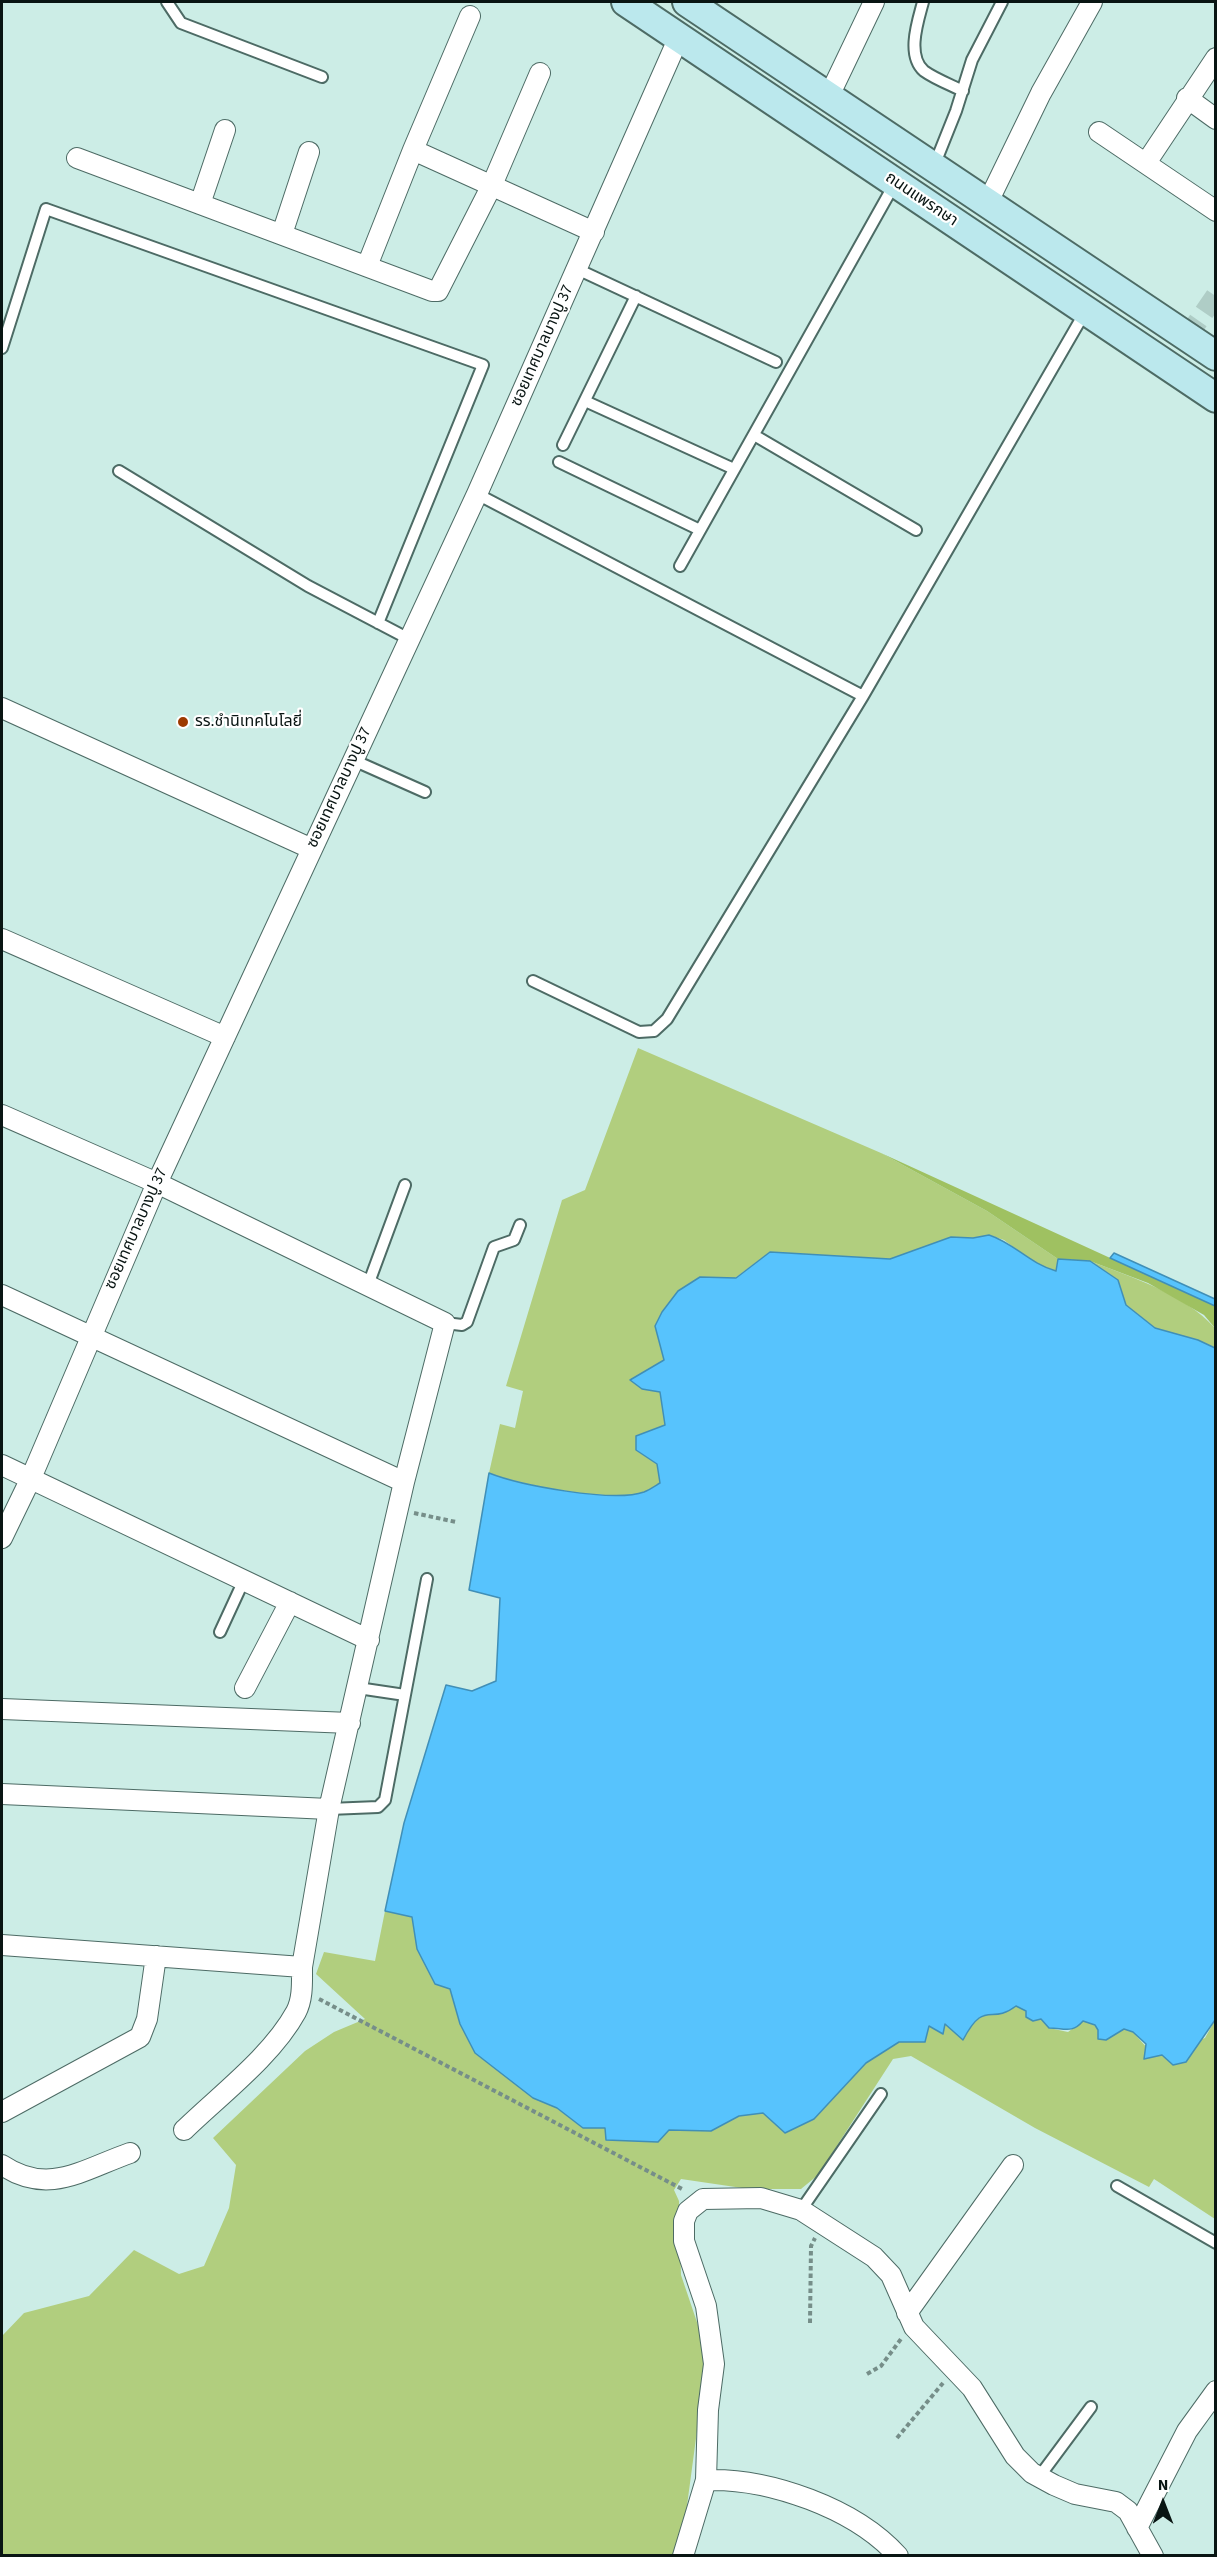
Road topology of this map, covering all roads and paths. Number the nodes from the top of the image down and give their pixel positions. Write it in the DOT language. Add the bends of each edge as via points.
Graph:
graph roads {
  1 [pos="167,2"];
  2 [pos="626,2"];
  3 [pos="687,2"];
  4 [pos="873,2"];
  5 [pos="923,2"];
  6 [pos="1002,2"];
  7 [pos="1092,2"];
  8 [pos="470,16"];
  9 [pos="679,37"];
  10 [pos="1215,58"];
  11 [pos="540,73"];
  12 [pos="322,77"];
  13 [pos="963,91"];
  14 [pos="829,96"];
  15 [pos="1187,98"];
  16 [pos="1215,119"];
  17 [pos="225,130"];
  18 [pos="1099,132"];
  19 [pos="413,150"];
  20 [pos="309,153"];
  21 [pos="77,158"];
  22 [pos="1146,163"];
  23 [pos="934,166"];
  24 [pos="895,183"];
  25 [pos="492,185"];
  26 [pos="988,202"];
  27 [pos="200,204"];
  28 [pos="1215,211"];
  29 [pos="594,232"];
  30 [pos="282,234"];
  31 [pos="367,266"];
  32 [pos="577,269"];
  33 [pos="636,296"];
  34 [pos="1086,311"];
  35 [pos="2,348"];
  36 [pos="1215,356"];
  37 [pos="776,362"];
  38 [pos="1215,398"];
  39 [pos="585,401"];
  40 [pos="754,435"];
  41 [pos="563,445"];
  42 [pos="559,462"];
  43 [pos="734,470"];
  44 [pos="119,471"];
  45 [pos="477,494"];
  46 [pos="700,530"];
  47 [pos="916,530"];
  48 [pos="680,566"];
  49 [pos="378,623"];
  50 [pos="409,639"];
  51 [pos="863,696"];
  52 [pos="2,708"];
  53 [pos="353,760"];
  54 [pos="425,792"];
  55 [pos="312,849"];
  56 [pos="2,939"];
  57 [pos="533,981"];
  58 [pos="225,1037"];
  59 [pos="2,1115"];
  60 [pos="157,1183"];
  61 [pos="405,1185"];
  62 [pos="520,1225"];
  63 [pos="368,1285"];
  64 [pos="2,1295"];
  65 [pos="445,1323"];
  66 [pos="90,1335"];
  67 [pos="2,1465"];
  68 [pos="31,1478"];
  69 [pos="404,1482"];
  70 [pos="398,1510"];
  71 [pos="456,1522"];
  72 [pos="2,1538"];
  73 [pos="427,1579"];
  74 [pos="244,1580"];
  75 [pos="290,1602"];
  76 [pos="220,1632"];
  77 [pos="369,1640"];
  78 [pos="245,1688"];
  79 [pos="358,1688"];
  80 [pos="405,1695"];
  81 [pos="2,1709"];
  82 [pos="350,1723"];
  83 [pos="2,1794"];
  84 [pos="329,1809"];
  85 [pos="2,1945"];
  86 [pos="156,1956"];
  87 [pos="302,1967"];
  88 [pos="302,1990"];
  89 [pos="881,2094"];
  90 [pos="2,2112"];
  91 [pos="184,2130"];
  92 [pos="130,2152"];
  93 [pos="2,2164"];
  94 [pos="1013,2165"];
  95 [pos="679,2186"];
  96 [pos="1117,2187"];
  97 [pos="801,2210"];
  98 [pos="828,2226"];
  99 [pos="1215,2243"];
  100 [pos="909,2318"];
  101 [pos="810,2323"];
  102 [pos="954,2369"];
  103 [pos="867,2374"];
  104 [pos="1215,2391"];
  105 [pos="1091,2407"];
  106 [pos="897,2438"];
  107 [pos="1039,2477"];
  108 [pos="706,2480"];
  109 [pos="1137,2528"];
  110 [pos="683,2556"];
  111 [pos="898,2556"];
  112 [pos="1153,2556"];
  1 -- 12 [label="lane" via="181,23"];
  2 -- 9 [label="main road, ถนนแพรกษา"];
  3 -- 14 [label="main road"];
  4 -- 14 [label="street"];
  5 -- 13 [label="lane" via="914,47 917,61 924,71"];
  6 -- 13 [label="lane" via="972,60"];
  7 -- 26 [label="street" via="1041,93"];
  8 -- 19 [label="street"];
  9 -- 24 [label="main road, ถนนแพรกษา"];
  9 -- 29 [label="street, ซอยเทศบาลบางปู 37"];
  10 -- 15 [label="street"];
  11 -- 25 [label="street"];
  13 -- 23 [label="lane"];
  14 -- 23 [label="main road"];
  15 -- 16 [label="street"];
  15 -- 22 [label="street"];
  17 -- 27 [label="street"];
  18 -- 22 [label="street"];
  19 -- 25 [label="street"];
  19 -- 31 [label="street"];
  20 -- 30 [label="street"];
  21 -- 27 [label="street"];
  22 -- 28 [label="street"];
  23 -- 26 [label="main road"];
  24 -- 34 [label="main road, ถนนแพรกษา"];
  24 -- 40 [label="lane"];
  25 -- 29 [label="street"];
  25 -- 31 [label="street" via="438,291"];
  26 -- 36 [label="main road"];
  27 -- 30 [label="street"];
  29 -- 32 [label="street, ซอยเทศบาลบางปู 37"];
  30 -- 31 [label="street"];
  32 -- 33 [label="lane"];
  32 -- 45 [label="street, ซอยเทศบาลบางปู 37"];
  33 -- 37 [label="lane"];
  33 -- 39 [label="lane"];
  34 -- 38 [label="main road, ถนนแพรกษา"];
  34 -- 51 [label="lane"];
  35 -- 49 [label="lane" via="46,209 483,365"];
  39 -- 41 [label="lane"];
  39 -- 43 [label="lane"];
  40 -- 43 [label="lane"];
  40 -- 47 [label="lane"];
  42 -- 46 [label="lane"];
  43 -- 46 [label="lane"];
  44 -- 49 [label="lane" via="298,580"];
  45 -- 50 [label="street, ซอยเทศบาลบางปู 37"];
  45 -- 51 [label="lane"];
  46 -- 48 [label="lane"];
  49 -- 50 [label="lane"];
  50 -- 53 [label="street, ซอยเทศบาลบางปู 37"];
  51 -- 57 [label="lane" via="667,1019 654,1031 639,1032"];
  52 -- 55 [label="street"];
  53 -- 54 [label="lane"];
  53 -- 55 [label="street, ซอยเทศบาลบางปู 37"];
  55 -- 58 [label="street, ซอยเทศบาลบางปู 37"];
  56 -- 58 [label="street"];
  58 -- 60 [label="street, ซอยเทศบาลบางปู 37"];
  59 -- 60 [label="street"];
  60 -- 63 [label="street"];
  60 -- 66 [label="street, ซอยเทศบาลบางปู 37"];
  61 -- 63 [label="lane"];
  62 -- 65 [label="lane" via="514,1240 494,1247 467,1322"];
  63 -- 65 [label="street"];
  64 -- 66 [label="street"];
  65 -- 69 [label="street"];
  66 -- 68 [label="street, ซอยเทศบาลบางปู 37"];
  66 -- 69 [label="street"];
  67 -- 68 [label="street"];
  68 -- 72 [label="street, ซอยเทศบาลบางปู 37"];
  68 -- 74 [label="street"];
  69 -- 70 [label="street"];
  70 -- 71 [label="path"];
  70 -- 77 [label="street"];
  73 -- 80 [label="lane"];
  74 -- 75 [label="street"];
  74 -- 76 [label="lane"];
  75 -- 77 [label="street"];
  75 -- 78 [label="street"];
  77 -- 79 [label="street"];
  79 -- 80 [label="lane"];
  79 -- 82 [label="street"];
  80 -- 84 [label="lane" via="385,1800 378,1808"];
  81 -- 82 [label="street"];
  82 -- 84 [label="street"];
  83 -- 84 [label="street"];
  84 -- 87 [label="street"];
  85 -- 86 [label="street"];
  86 -- 87 [label="street"];
  86 -- 90 [label="street" via="147,2019 140,2037"];
  87 -- 88 [label="street"];
  88 -- 91 [label="street" via="297,2011 272,2046"];
  88 -- 95 [label="path" via="605,2151"];
  89 -- 97 [label="lane"];
  92 -- 93 [label="street" via="55,2180 34,2181"];
  94 -- 100 [label="street"];
  96 -- 99 [label="lane"];
  97 -- 98 [label="street"];
  97 -- 108 [label="street" via="761,2198 709,2198 697,2202 684,2221 684,2241 706,2306 714,2364"];
  98 -- 100 [label="street" via="874,2257 891,2275"];
  98 -- 101 [label="path" via="811,2246"];
  100 -- 102 [label="street"];
  100 -- 103 [label="path" via="881,2366"];
  102 -- 106 [label="path"];
  102 -- 107 [label="street" via="987,2408 1015,2456"];
  104 -- 109 [label="street" via="1187,2431"];
  105 -- 107 [label="lane"];
  107 -- 109 [label="street" via="1075,2494 1116,2502 1128,2511"];
  108 -- 110 [label="street"];
  108 -- 111 [label="street" via="735,2479 826,2505 888,2544"];
  109 -- 112 [label="street"];
}
